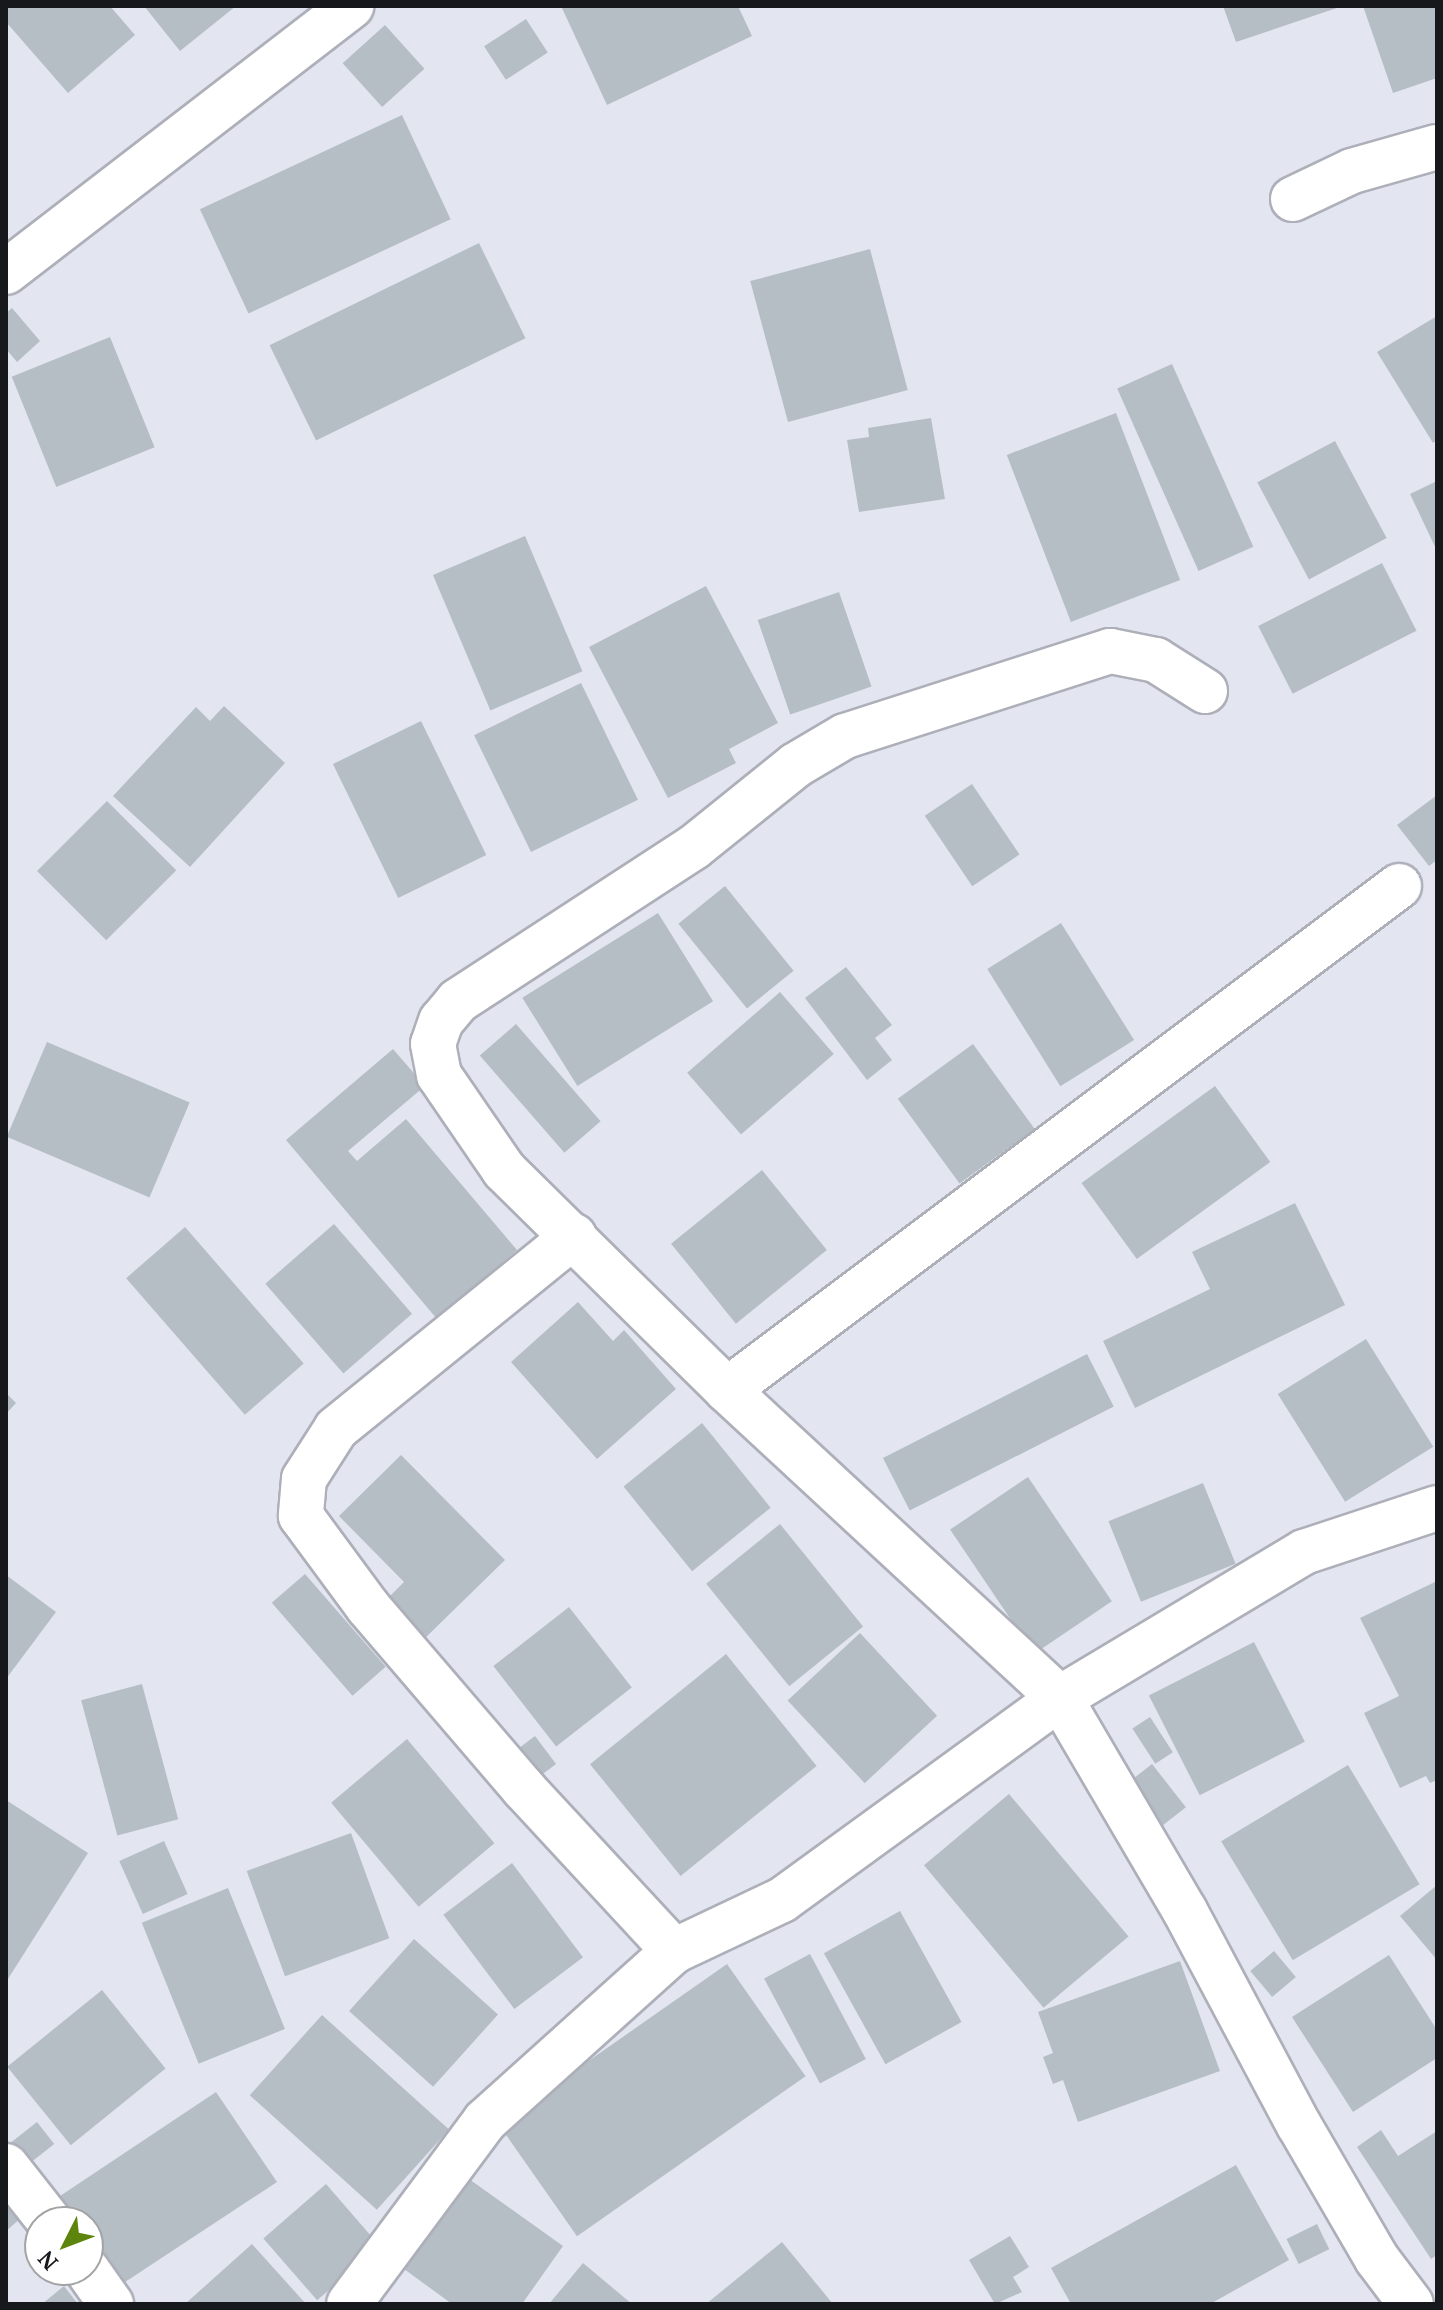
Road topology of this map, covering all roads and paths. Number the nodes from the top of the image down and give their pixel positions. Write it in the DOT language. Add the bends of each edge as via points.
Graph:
graph roads {
  1 [pos="341,9"];
  2 [pos="1437,147"];
  3 [pos="1293,199"];
  4 [pos="6,272"];
  5 [pos="1205,691"];
  6 [pos="1399,886"];
  7 [pos="574,1236"];
  8 [pos="727,1390"];
  9 [pos="1437,1508"];
  10 [pos="1060,1698"];
  11 [pos="674,1951"];
  12 [pos="6,2166"];
  13 [pos="37,2206"];
  14 [pos="98,2286"];
  15 [pos="111,2304"];
  16 [pos="349,2304"];
  17 [pos="1411,2304"];
  1 -- 4 [label="street"];
  2 -- 3 [label="street" via="1352,171"];
  5 -- 7 [label="street" via="1156,660 1110,651 845,736 796,765 694,847 458,1001 441,1021 433,1044 439,1075 504,1170"];
  6 -- 8 [label="street"];
  7 -- 8 [label="street"];
  7 -- 11 [label="street" via="336,1429 304,1479 301,1516 368,1607 503,1765"];
  8 -- 10 [label="street"];
  9 -- 10 [label="street" via="1304,1552"];
  10 -- 11 [label="street" via="782,1900"];
  10 -- 17 [label="street" via="1185,1911 1299,2125 1361,2232"];
  11 -- 16 [label="street" via="485,2121"];
  12 -- 13 [label="street"];
  14 -- 15 [label="street"];
}
